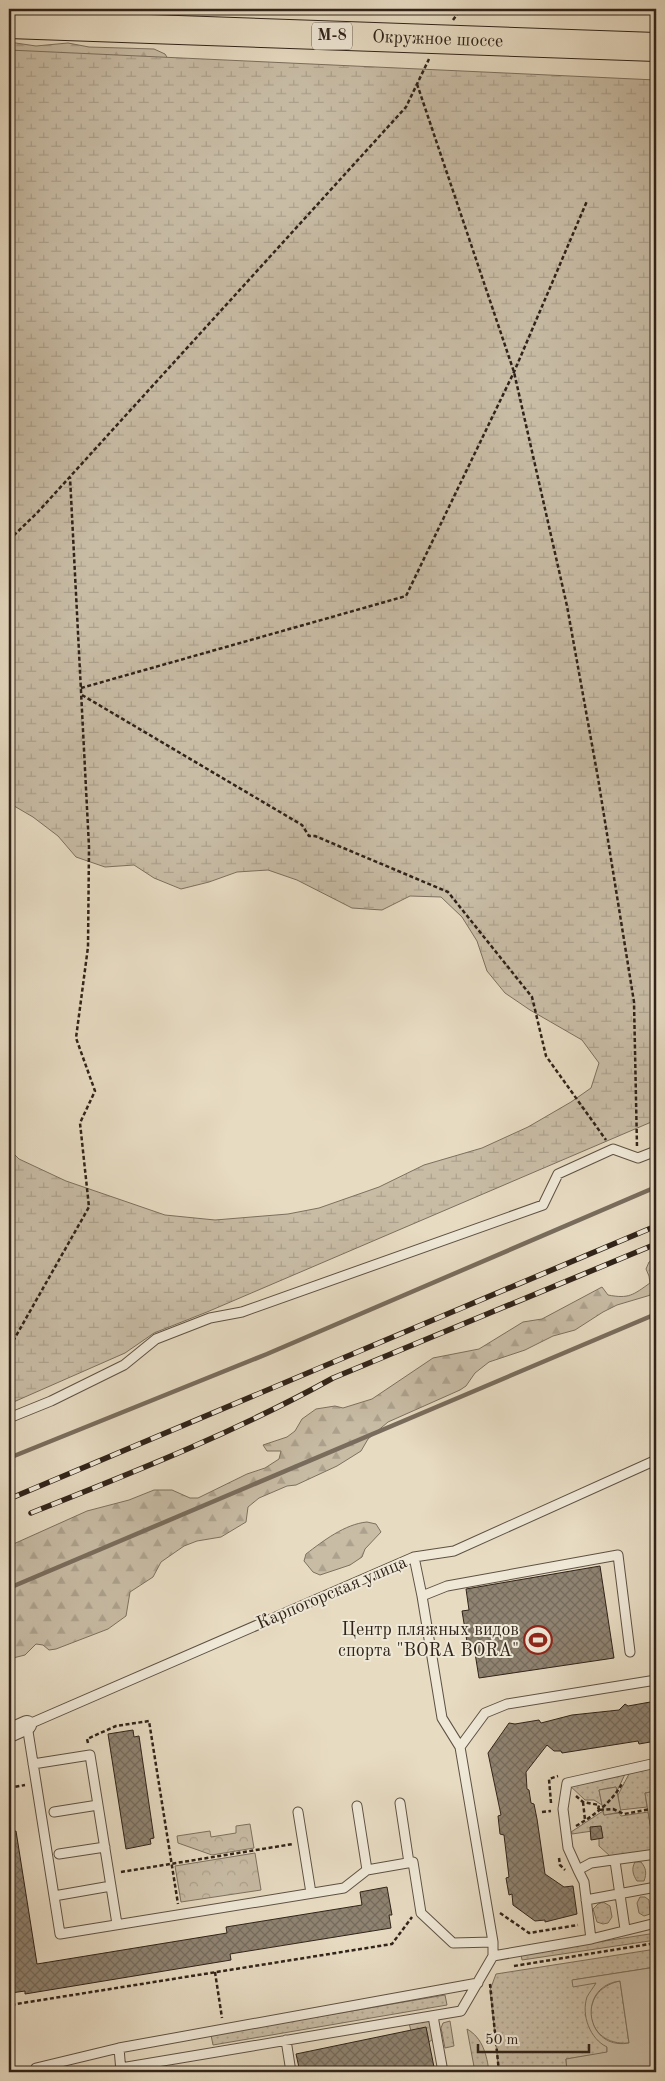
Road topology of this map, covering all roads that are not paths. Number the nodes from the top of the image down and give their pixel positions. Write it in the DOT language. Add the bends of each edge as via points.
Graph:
graph roads {
  1 [pos="9,24"];
  2 [pos="656,47"];
  3 [pos="656,1151"];
  4 [pos="9,1418"];
  5 [pos="656,1460"];
  6 [pos="414,1557"];
  7 [pos="422,1596"];
  8 [pos="630,1652"];
  9 [pos="656,1680"];
  10 [pos="27,1725"];
  11 [pos="9,1733"];
  12 [pos="460,1747"];
  13 [pos="656,1763"];
  14 [pos="33,1764"];
  15 [pos="400,1803"];
  16 [pos="98,1805"];
  17 [pos="357,1806"];
  18 [pos="54,1812"];
  19 [pos="298,1812"];
  20 [pos="105,1847"];
  21 [pos="59,1854"];
  22 [pos="656,1854"];
  23 [pos="615,1861"];
  24 [pos="409,1863"];
  25 [pos="367,1870"];
  26 [pos="578,1870"];
  27 [pos="111,1886"];
  28 [pos="656,1887"];
  29 [pos="311,1893"];
  30 [pos="620,1894"];
  31 [pos="54,1896"];
  32 [pos="586,1900"];
  33 [pos="656,1923"];
  34 [pos="117,1924"];
  35 [pos="625,1929"];
  36 [pos="591,1939"];
  37 [pos="493,1942"];
  38 [pos="490,1963"];
  39 [pos="478,1983"];
  40 [pos="434,2016"];
  41 [pos="286,2040"];
  42 [pos="119,2048"];
  43 [pos="121,2070"];
  44 [pos="36,2072"];
  45 [pos="291,2072"];
  46 [pos="443,2072"];
  1 -- 2 [label="main road, Окружное шоссе / М-8"];
  3 -- 4 [label="lane" via="638,1158 613,1149 558,1174 542,1205 242,1312 210,1318 156,1339 124,1365 51,1402"];
  5 -- 6 [label="lane, Карпогорская улица" via="454,1551"];
  6 -- 7 [label="lane"];
  6 -- 10 [label="lane, Карпогорская улица"];
  7 -- 8 [label="lane" via="447,1586 618,1555"];
  7 -- 12 [label="lane" via="442,1718"];
  9 -- 12 [label="lane" via="507,1704 486,1713"];
  10 -- 11 [label="street, Карпогорская улица"];
  10 -- 14 [label="lane"];
  12 -- 37 [label="lane"];
  13 -- 26 [label="lane" via="567,1783 563,1809 568,1848"];
  14 -- 16 [label="lane" via="90,1755"];
  14 -- 31 [label="lane"];
  15 -- 24 [label="lane"];
  16 -- 18 [label="lane"];
  16 -- 20 [label="lane"];
  17 -- 25 [label="lane"];
  19 -- 29 [label="lane"];
  20 -- 21 [label="lane"];
  20 -- 27 [label="lane"];
  22 -- 23 [label="lane"];
  23 -- 26 [label="lane" via="592,1864"];
  23 -- 30 [label="lane"];
  24 -- 25 [label="lane"];
  24 -- 37 [label="lane" via="413,1862 421,1913 453,1942"];
  25 -- 29 [label="lane" via="344,1888"];
  26 -- 32 [label="lane" via="584,1882"];
  27 -- 31 [label="lane"];
  27 -- 34 [label="lane"];
  28 -- 30 [label="lane"];
  29 -- 34 [label="lane"];
  30 -- 32 [label="lane"];
  30 -- 35 [label="lane"];
  31 -- 34 [label="lane" via="60,1934"];
  32 -- 36 [label="lane"];
  33 -- 35 [label="lane"];
  35 -- 36 [label="lane"];
  36 -- 38 [label="lane"];
  37 -- 38 [label="lane"];
  38 -- 39 [label="lane"];
  39 -- 40 [label="lane" via="461,2011"];
  39 -- 42 [label="lane"];
  40 -- 41 [label="lane"];
  40 -- 46 [label="lane"];
  41 -- 43 [label="lane"];
  41 -- 45 [label="lane"];
  42 -- 43 [label="lane"];
  42 -- 44 [label="lane" via="36,2068"];
}
